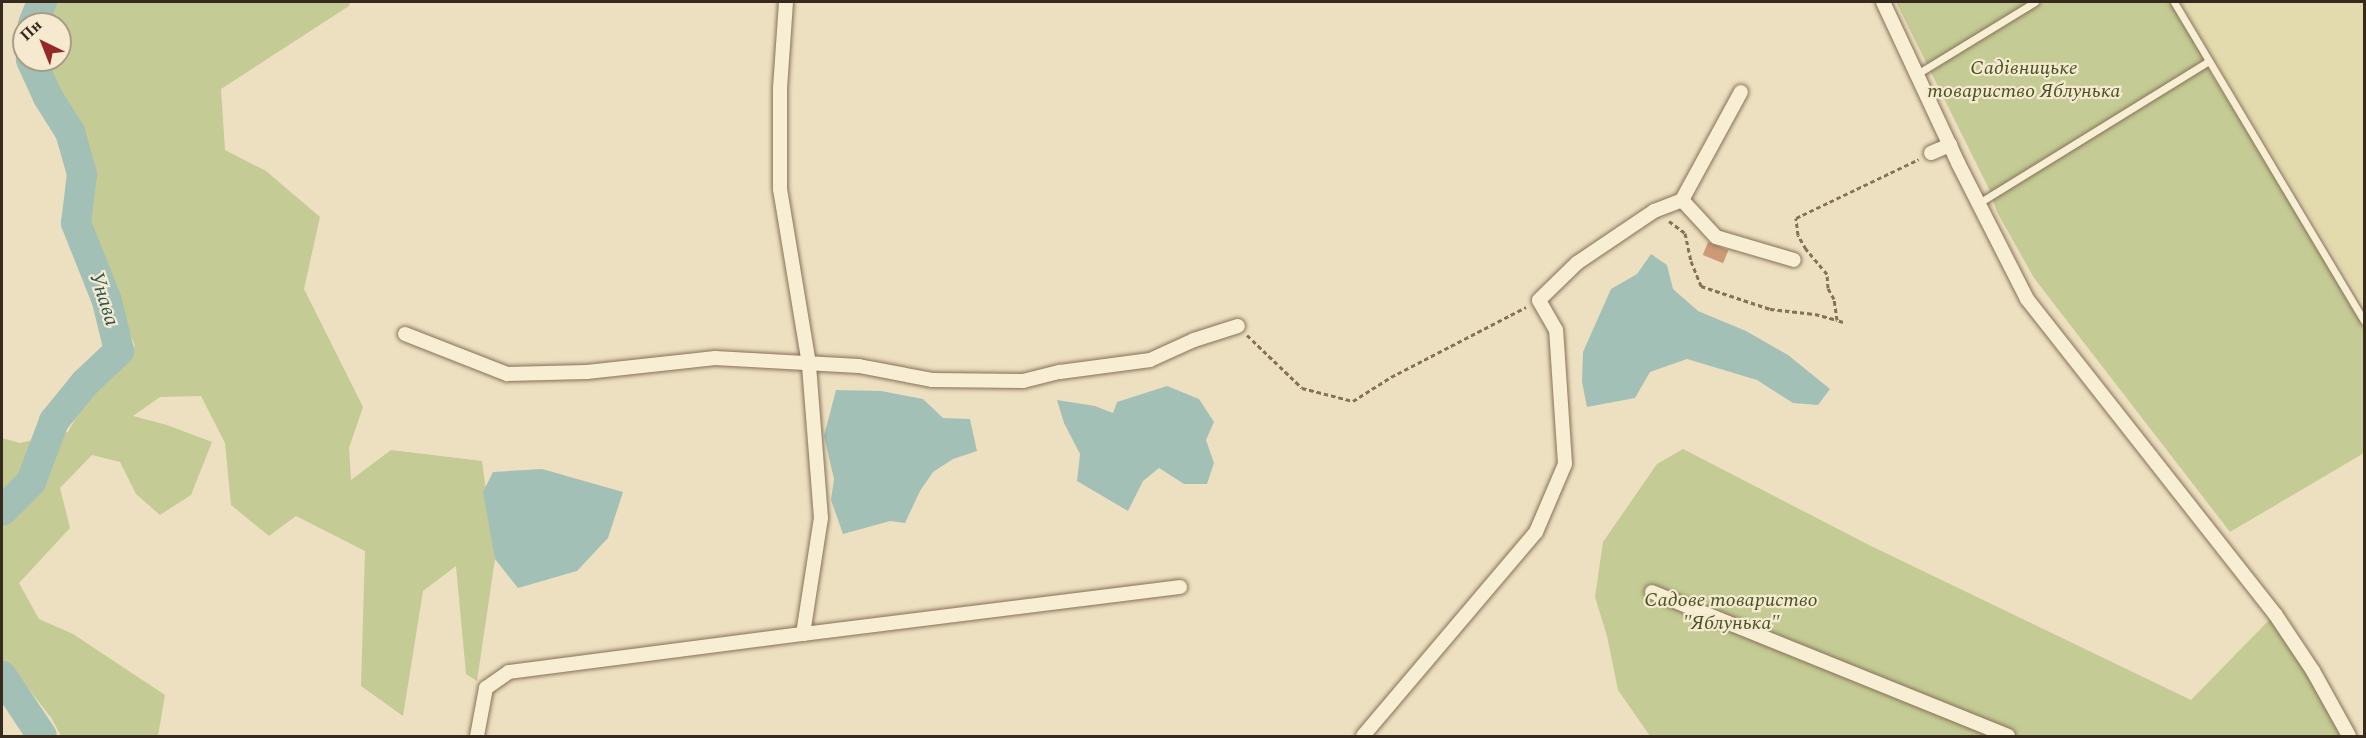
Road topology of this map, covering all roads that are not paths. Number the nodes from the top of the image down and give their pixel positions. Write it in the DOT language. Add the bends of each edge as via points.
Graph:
graph roads {
  1 [pos="786,2"];
  2 [pos="1883,2"];
  3 [pos="2035,2"];
  4 [pos="2174,2"];
  5 [pos="2209,61"];
  6 [pos="1917,74"];
  7 [pos="1741,92"];
  8 [pos="1950,145"];
  9 [pos="1931,153"];
  10 [pos="1683,200"];
  11 [pos="1979,203"];
  12 [pos="1794,260"];
  13 [pos="2364,321"];
  14 [pos="1238,326"];
  15 [pos="405,334"];
  16 [pos="809,364"];
  17 [pos="1180,587"];
  18 [pos="1652,592"];
  19 [pos="803,634"];
  20 [pos="477,736"];
  21 [pos="1363,736"];
  22 [pos="2008,736"];
  23 [pos="2349,736"];
  1 -- 16 [label="street" via="780,88 780,189"];
  2 -- 6 [label="street"];
  3 -- 6 [label="lane"];
  4 -- 5 [label="lane"];
  5 -- 11 [label="lane"];
  5 -- 13 [label="lane"];
  6 -- 8 [label="street"];
  7 -- 10 [label="street"];
  8 -- 9 [label="street"];
  8 -- 11 [label="street"];
  10 -- 12 [label="street" via="1716,237"];
  10 -- 21 [label="street" via="1654,211 1577,263 1539,300 1556,330 1565,464 1536,532"];
  11 -- 23 [label="street" via="2027,299 2275,614"];
  14 -- 16 [label="street" via="1150,360 1023,381 932,380 859,366"];
  15 -- 16 [label="street" via="507,374 587,372 715,358"];
  16 -- 19 [label="street" via="821,518"];
  17 -- 19 [label="street"];
  18 -- 22 [label="street"];
  19 -- 20 [label="street" via="509,672 486,688"];
}
